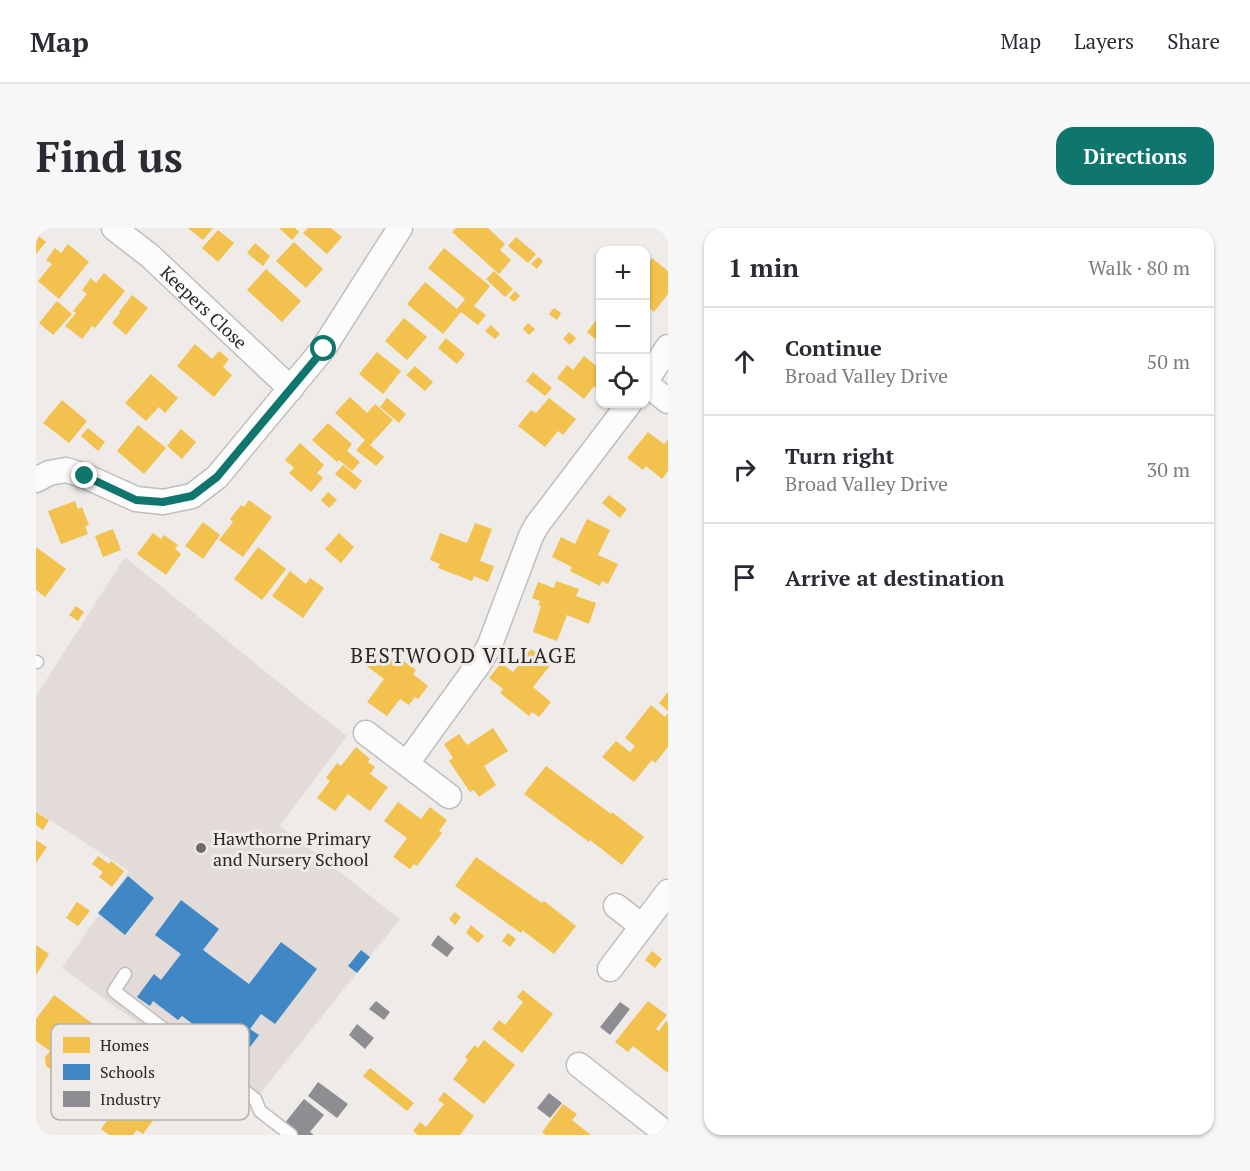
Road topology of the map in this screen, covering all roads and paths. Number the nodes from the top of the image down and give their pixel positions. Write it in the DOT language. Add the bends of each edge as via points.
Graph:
graph roads {
  1 [pos="114,228"];
  2 [pos="400,228"];
  3 [pos="668,347"];
  4 [pos="650,375"];
  5 [pos="650,387"];
  6 [pos="291,389"];
  7 [pos="668,401"];
  8 [pos="626,408"];
  9 [pos="36,480"];
  10 [pos="366,733"];
  11 [pos="406,763"];
  12 [pos="449,796"];
  13 [pos="668,892"];
  14 [pos="616,906"];
  15 [pos="642,926"];
  16 [pos="610,969"];
  17 [pos="125,974"];
  18 [pos="157,1024"];
  19 [pos="579,1065"];
  20 [pos="249,1094"];
  21 [pos="291,1135"];
  22 [pos="668,1135"];
  1 -- 6 [label="street, Keepers Close" via="150,256"];
  2 -- 6 [label="street" via="324,349"];
  3 -- 4 [label="street"];
  5 -- 7 [label="street"];
  6 -- 9 [label="street" via="217,477 192,496 163,502 136,500 66,470"];
  8 -- 11 [label="street" via="537,525 489,647"];
  10 -- 11 [label="street"];
  11 -- 12 [label="street"];
  13 -- 15 [label="street"];
  14 -- 15 [label="street"];
  15 -- 16 [label="street"];
  17 -- 18 [label="lane" via="114,991"];
  19 -- 22 [label="street"];
  20 -- 21 [label="lane" via="260,1112"];
}
